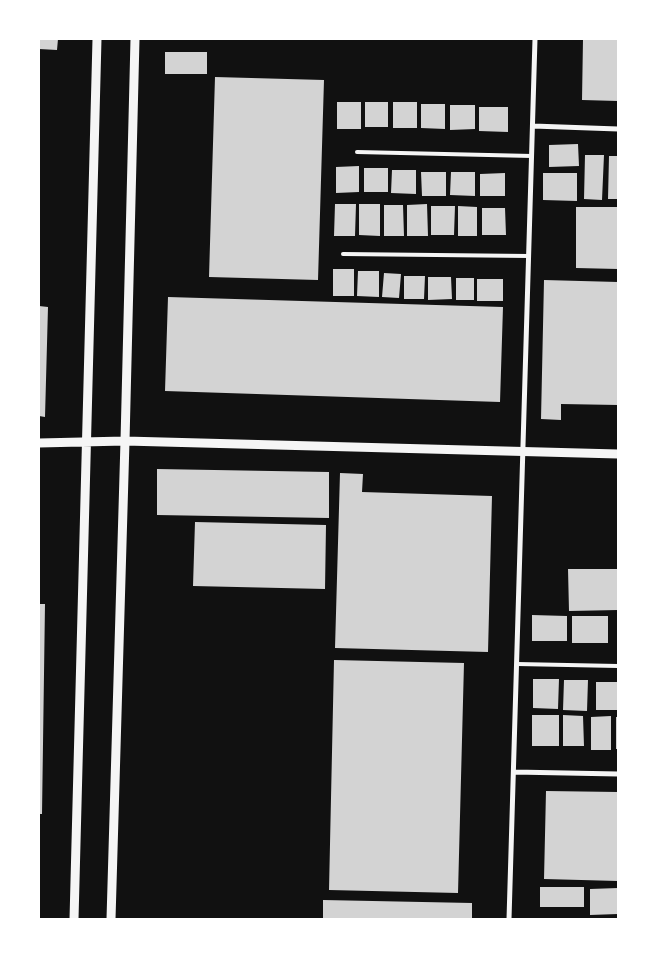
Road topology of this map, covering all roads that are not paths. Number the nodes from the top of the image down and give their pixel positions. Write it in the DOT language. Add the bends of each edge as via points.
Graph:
graph roads {
  1 [pos="98,39"];
  2 [pos="135,39"];
  3 [pos="535,39"];
  4 [pos="533,126"];
  5 [pos="618,128"];
  6 [pos="357,152"];
  7 [pos="532,156"];
  8 [pos="343,254"];
  9 [pos="529,256"];
  10 [pos="87,441"];
  11 [pos="125,442"];
  12 [pos="39,443"];
  13 [pos="523,450"];
  14 [pos="618,454"];
  15 [pos="517,664"];
  16 [pos="618,666"];
  17 [pos="514,772"];
  18 [pos="618,774"];
  19 [pos="74,919"];
  20 [pos="111,919"];
  21 [pos="509,919"];
  1 -- 10 [label="street"];
  2 -- 11 [label="street"];
  3 -- 4 [label="street"];
  4 -- 5 [label="street"];
  4 -- 7 [label="street"];
  6 -- 7 [label="lane"];
  7 -- 9 [label="street"];
  8 -- 9 [label="lane"];
  9 -- 13 [label="street"];
  10 -- 11 [label="street"];
  10 -- 12 [label="street"];
  10 -- 19 [label="street"];
  11 -- 13 [label="street"];
  11 -- 20 [label="street"];
  13 -- 14 [label="street"];
  13 -- 15 [label="street"];
  15 -- 16 [label="lane"];
  15 -- 17 [label="street"];
  17 -- 18 [label="street"];
  17 -- 21 [label="street"];
}
